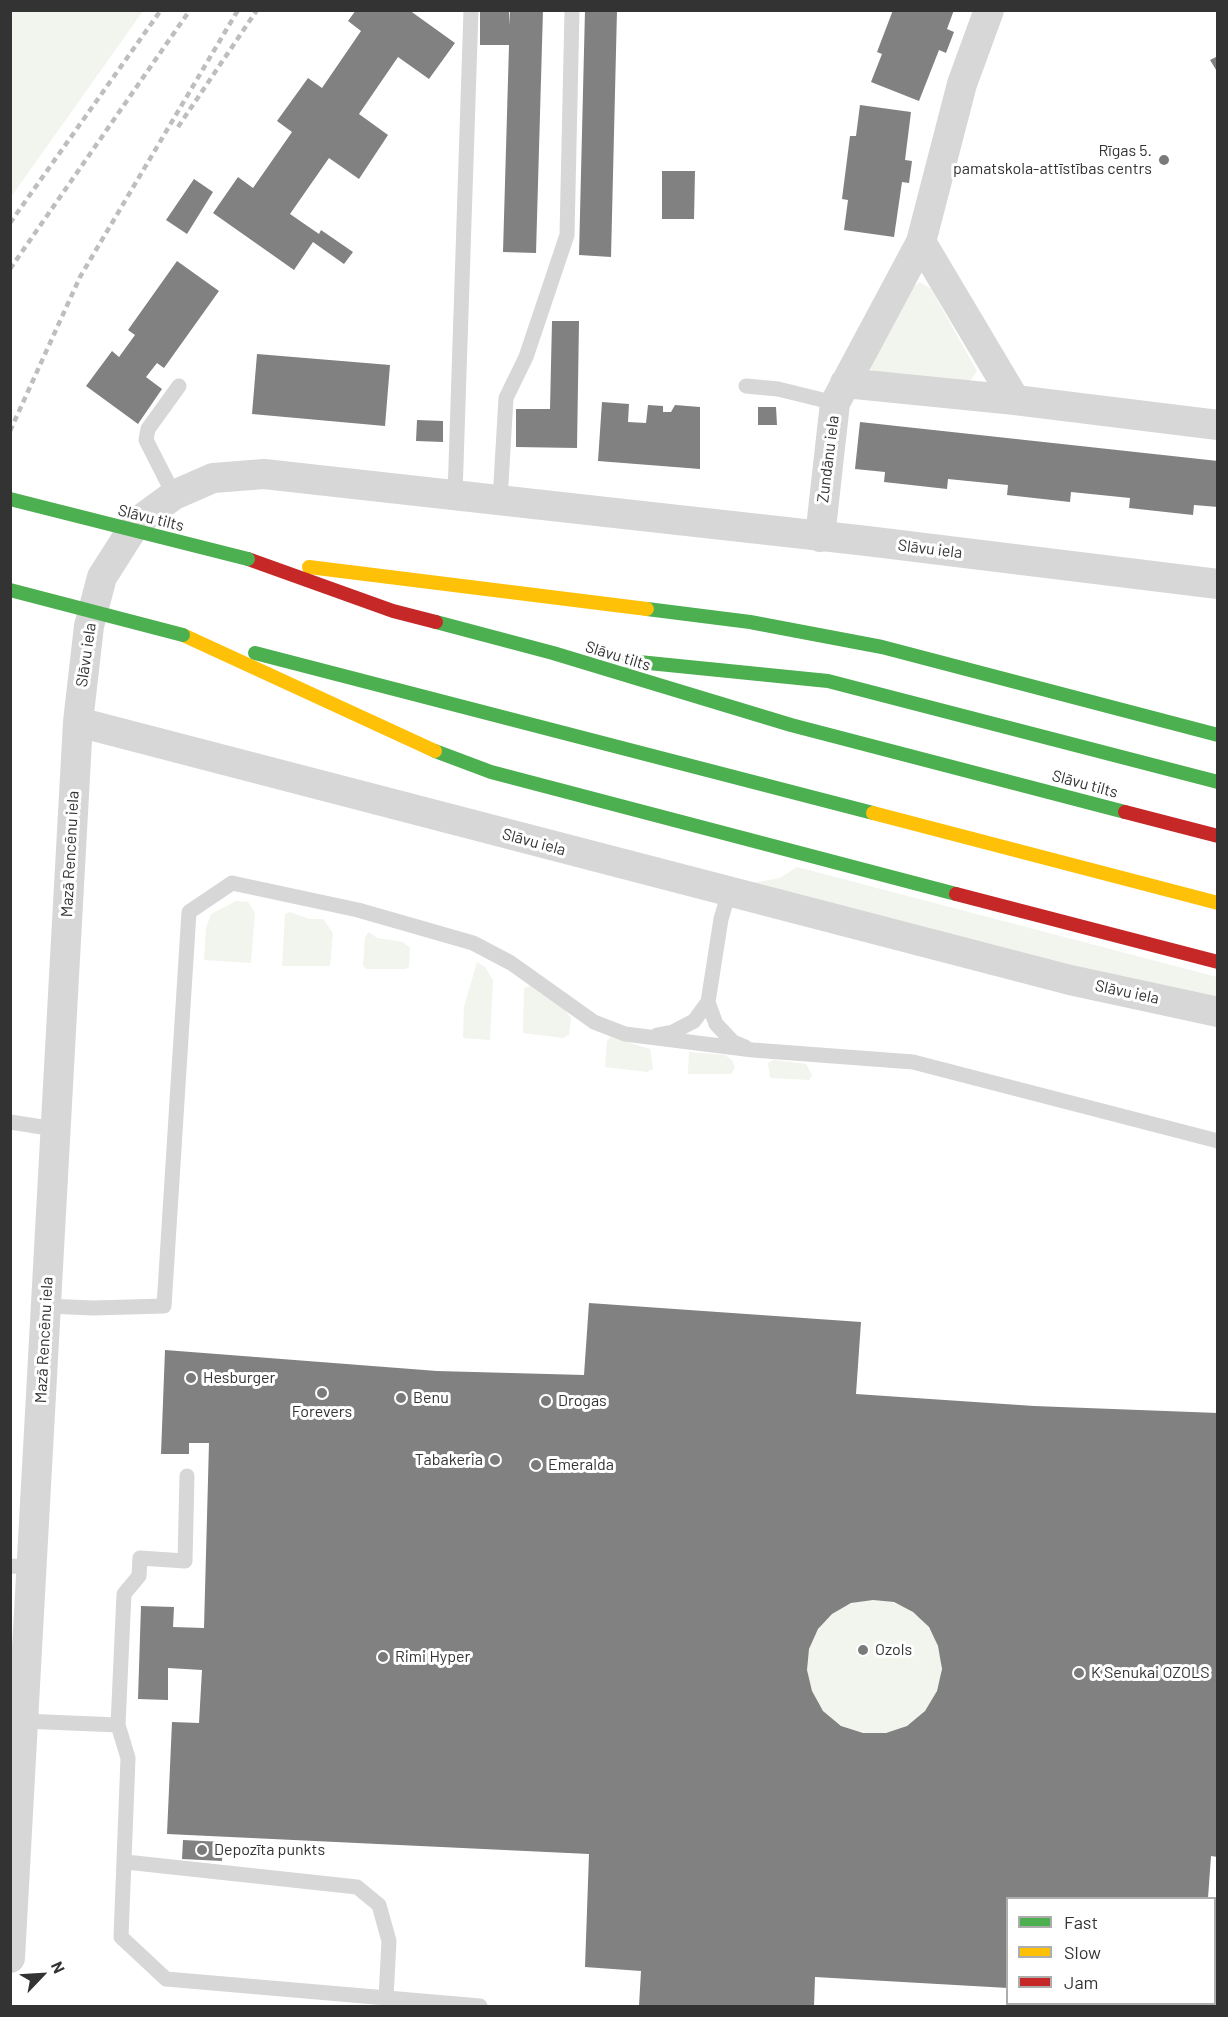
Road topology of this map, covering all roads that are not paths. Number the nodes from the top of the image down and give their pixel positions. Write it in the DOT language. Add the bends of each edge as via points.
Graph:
graph roads {
  1 [pos="471,10"];
  2 [pos="572,10"];
  3 [pos="989,10"];
  4 [pos="921,242"];
  5 [pos="179,386"];
  6 [pos="746,386"];
  7 [pos="840,393"];
  8 [pos="1015,400"];
  9 [pos="1218,425"];
  10 [pos="174,495"];
  11 [pos="455,495"];
  12 [pos="10,500"];
  13 [pos="500,500"];
  14 [pos="820,537"];
  15 [pos="248,560"];
  16 [pos="1218,584"];
  17 [pos="10,590"];
  18 [pos="183,635"];
  19 [pos="553,653"];
  20 [pos="78,722"];
  21 [pos="1218,735"];
  22 [pos="1218,782"];
  23 [pos="1218,836"];
  24 [pos="729,892"];
  25 [pos="1218,903"];
  26 [pos="1218,962"];
  27 [pos="708,1002"];
  28 [pos="1218,1011"];
  29 [pos="638,1038"];
  30 [pos="753,1050"];
  31 [pos="10,1122"];
  32 [pos="55,1129"];
  33 [pos="1218,1141"];
  34 [pos="47,1306"];
  35 [pos="187,1476"];
  36 [pos="21,1567"];
  37 [pos="24,1721"];
  38 [pos="118,1725"];
  39 [pos="14,1817"];
  40 [pos="126,1862"];
  41 [pos="10,1958"];
  42 [pos="386,1998"];
  43 [pos="480,2007"];
  1 -- 11 [label="lane"];
  2 -- 13 [label="lane" via="567,235 526,357 506,398"];
  3 -- 4 [label="street" via="962,84"];
  4 -- 7 [label="street"];
  4 -- 8 [label="street"];
  5 -- 10 [label="lane" via="148,429 146,440"];
  6 -- 7 [label="lane"];
  7 -- 8 [label="street"];
  7 -- 14 [label="street, Zundānu iela"];
  8 -- 9 [label="street"];
  10 -- 11 [label="street, Slāvu iela" via="213,478 264,474"];
  10 -- 20 [label="street, Slāvu iela" via="136,522 102,577 89,626"];
  11 -- 13 [label="street, Slāvu iela"];
  12 -- 15 [label="highway, Slāvu tilts, bridge"];
  13 -- 14 [label="street, Slāvu iela"];
  14 -- 16 [label="street, Slāvu iela"];
  15 -- 19 [label="highway, Slāvu tilts" via="393,611"];
  15 -- 21 [label="highway" via="750,622 882,647"];
  17 -- 18 [label="highway, bridge"];
  18 -- 25 [label="highway"];
  18 -- 26 [label="highway" via="410,742 491,772"];
  19 -- 22 [label="highway" via="828,681"];
  19 -- 23 [label="highway, Slāvu tilts" via="790,725"];
  20 -- 24 [label="street, Slāvu iela"];
  20 -- 32 [label="street, Mazā Rencēnu iela"];
  24 -- 27 [label="lane"];
  24 -- 28 [label="street, Slāvu iela" via="1070,980"];
  27 -- 29 [label="lane" via="694,1021 673,1032"];
  27 -- 30 [label="lane" via="716,1024 733,1042"];
  29 -- 30 [label="lane"];
  29 -- 34 [label="lane" via="594,1022 512,963 473,943 358,910 232,883 189,912 164,1306"];
  30 -- 33 [label="lane" via="913,1062"];
  31 -- 32 [label="lane"];
  32 -- 34 [label="street, Mazā Rencēnu iela"];
  34 -- 36 [label="street, Mazā Rencēnu iela"];
  35 -- 38 [label="lane" via="184,1561 140,1558 139,1576 124,1594"];
  36 -- 37 [label="street, Mazā Rencēnu iela"];
  37 -- 38 [label="lane"];
  37 -- 39 [label="street, Mazā Rencēnu iela"];
  38 -- 40 [label="lane" via="128,1758"];
  39 -- 41 [label="street, Mazā Rencēnu iela"];
  40 -- 42 [label="lane" via="357,1887 380,1905 388,1941"];
  40 -- 42 [label="lane" via="121,1937 166,1979"];
  42 -- 43 [label="lane"];
}
